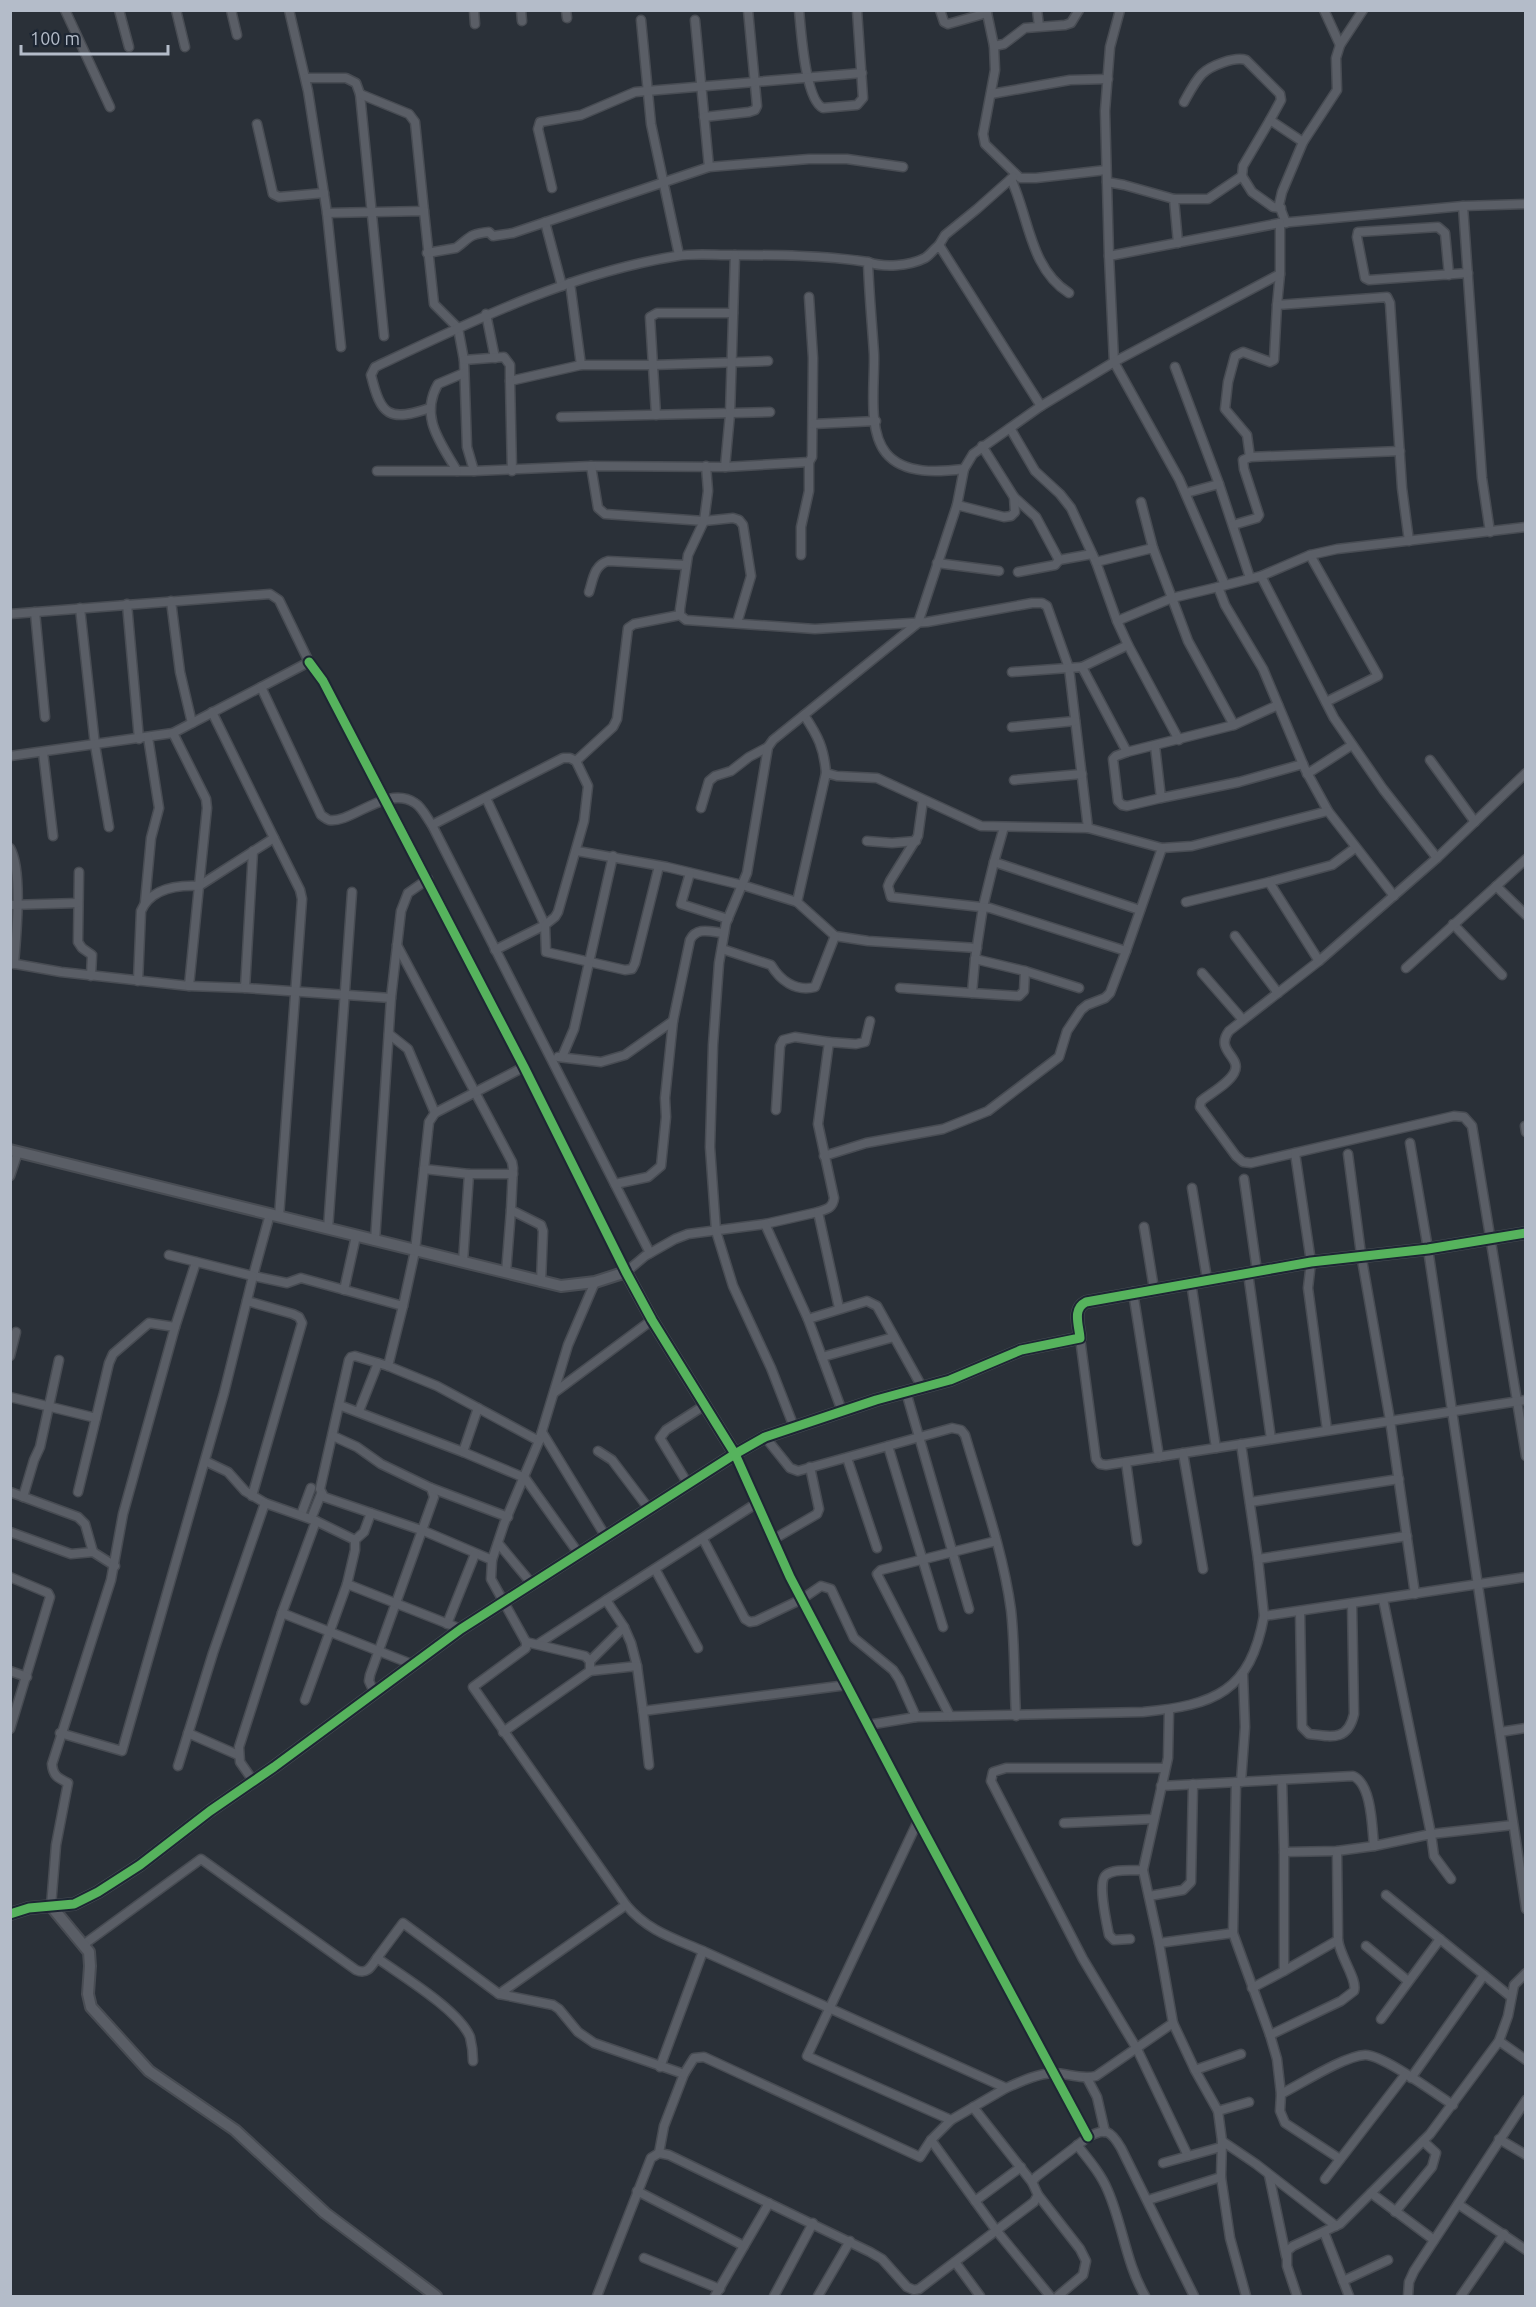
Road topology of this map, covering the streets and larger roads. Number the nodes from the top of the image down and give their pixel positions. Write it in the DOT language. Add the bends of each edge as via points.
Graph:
graph roads {
  1 [pos="65,10"];
  2 [pos="119,10"];
  3 [pos="176,10"];
  4 [pos="231,10"];
  5 [pos="289,10"];
  6 [pos="474,10"];
  7 [pos="521,10"];
  8 [pos="747,10"];
  9 [pos="799,10"];
  10 [pos="857,10"];
  11 [pos="940,10"];
  12 [pos="1037,10"];
  13 [pos="1079,10"];
  14 [pos="1120,10"];
  15 [pos="1324,10"];
  16 [pos="1363,10"];
  17 [pos="986,12"];
  18 [pos="641,20"];
  19 [pos="695,20"];
  20 [pos="522,21"];
  21 [pos="476,24"];
  22 [pos="1039,26"];
  23 [pos="237,35"];
  24 [pos="1340,45"];
  25 [pos="994,46"];
  26 [pos="185,47"];
  27 [pos="129,48"];
  28 [pos="862,73"];
  29 [pos="808,76"];
  30 [pos="306,78"];
  31 [pos="1107,79"];
  32 [pos="755,81"];
  33 [pos="700,86"];
  34 [pos="649,90"];
  35 [pos="360,94"];
  36 [pos="991,94"];
  37 [pos="1184,102"];
  38 [pos="110,107"];
  39 [pos="704,117"];
  40 [pos="1270,120"];
  41 [pos="257,124"];
  42 [pos="1303,142"];
  43 [pos="709,167"];
  44 [pos="903,167"];
  45 [pos="1106,170"];
  46 [pos="1013,176"];
  47 [pos="1242,176"];
  48 [pos="662,181"];
  49 [pos="1107,182"];
  50 [pos="552,188"];
  51 [pos="324,193"];
  52 [pos="1174,199"];
  53 [pos="1526,204"];
  54 [pos="1463,206"];
  55 [pos="1281,208"];
  56 [pos="424,211"];
  57 [pos="327,213"];
  58 [pos="373,213"];
  59 [pos="545,222"];
  60 [pos="1283,223"];
  61 [pos="1178,243"];
  62 [pos="939,245"];
  63 [pos="427,253"];
  64 [pos="680,255"];
  65 [pos="735,255"];
  66 [pos="1109,256"];
  67 [pos="868,262"];
  68 [pos="1468,273"];
  69 [pos="1280,274"];
  70 [pos="1449,274"];
  71 [pos="566,284"];
  72 [pos="1069,293"];
  73 [pos="809,297"];
  74 [pos="1276,305"];
  75 [pos="733,313"];
  76 [pos="486,314"];
  77 [pos="458,328"];
  78 [pos="384,336"];
  79 [pos="341,347"];
  80 [pos="495,358"];
  81 [pos="464,360"];
  82 [pos="731,361"];
  83 [pos="768,361"];
  84 [pos="1113,362"];
  85 [pos="581,365"];
  86 [pos="653,365"];
  87 [pos="1175,368"];
  88 [pos="464,373"];
  89 [pos="510,381"];
  90 [pos="1041,406"];
  91 [pos="430,408"];
  92 [pos="770,412"];
  93 [pos="730,414"];
  94 [pos="656,416"];
  95 [pos="561,417"];
  96 [pos="876,421"];
  97 [pos="813,424"];
  98 [pos="1010,428"];
  99 [pos="982,446"];
  100 [pos="1400,451"];
  101 [pos="1250,458"];
  102 [pos="810,462"];
  103 [pos="591,466"];
  104 [pos="706,466"];
  105 [pos="725,467"];
  106 [pos="964,469"];
  107 [pos="377,471"];
  108 [pos="458,471"];
  109 [pos="474,471"];
  110 [pos="512,471"];
  111 [pos="1219,484"];
  112 [pos="1186,493"];
  113 [pos="1014,497"];
  114 [pos="1141,501"];
  115 [pos="957,505"];
  116 [pos="704,520"];
  117 [pos="1233,525"];
  118 [pos="1526,527"];
  119 [pos="1490,532"];
  120 [pos="1409,541"];
  121 [pos="1153,548"];
  122 [pos="801,555"];
  123 [pos="1310,555"];
  124 [pos="1094,558"];
  125 [pos="1059,560"];
  126 [pos="936,563"];
  127 [pos="685,566"];
  128 [pos="999,571"];
  129 [pos="1018,572"];
  130 [pos="1260,576"];
  131 [pos="1250,578"];
  132 [pos="1221,586"];
  133 [pos="589,592"];
  134 [pos="1172,598"];
  135 [pos="171,601"];
  136 [pos="127,604"];
  137 [pos="80,608"];
  138 [pos="35,612"];
  139 [pos="10,614"];
  140 [pos="680,615"];
  141 [pos="1117,621"];
  142 [pos="918,623"];
  143 [pos="737,624"];
  144 [pos="1128,645"];
  145 [pos="309,662"];
  146 [pos="1082,667"];
  147 [pos="1069,668"];
  148 [pos="1012,672"];
  149 [pos="261,687"];
  150 [pos="1326,702"];
  151 [pos="1278,705"];
  152 [pos="212,712"];
  153 [pos="804,715"];
  154 [pos="45,717"];
  155 [pos="1075,721"];
  156 [pos="192,723"];
  157 [pos="1234,725"];
  158 [pos="1012,727"];
  159 [pos="173,733"];
  160 [pos="144,738"];
  161 [pos="1179,740"];
  162 [pos="95,745"];
  163 [pos="1352,745"];
  164 [pos="1155,746"];
  165 [pos="768,747"];
  166 [pos="42,752"];
  167 [pos="1127,752"];
  168 [pos="10,756"];
  169 [pos="1430,760"];
  170 [pos="576,761"];
  171 [pos="1303,764"];
  172 [pos="826,773"];
  173 [pos="1526,773"];
  174 [pos="1082,774"];
  175 [pos="1307,774"];
  176 [pos="1014,780"];
  177 [pos="486,798"];
  178 [pos="1161,798"];
  179 [pos="386,799"];
  180 [pos="923,800"];
  181 [pos="701,808"];
  182 [pos="1328,811"];
  183 [pos="1475,822"];
  184 [pos="432,825"];
  185 [pos="109,827"];
  186 [pos="1004,827"];
  187 [pos="1088,828"];
  188 [pos="53,836"];
  189 [pos="274,837"];
  190 [pos="867,841"];
  191 [pos="915,841"];
  192 [pos="10,848"];
  193 [pos="1162,848"];
  194 [pos="1355,848"];
  195 [pos="253,851"];
  196 [pos="577,851"];
  197 [pos="613,856"];
  198 [pos="1437,858"];
  199 [pos="1526,859"];
  200 [pos="994,862"];
  201 [pos="660,866"];
  202 [pos="79,872"];
  203 [pos="690,873"];
  204 [pos="428,879"];
  205 [pos="1269,882"];
  206 [pos="742,885"];
  207 [pos="199,886"];
  208 [pos="1496,886"];
  209 [pos="352,892"];
  210 [pos="1394,896"];
  211 [pos="145,902"];
  212 [pos="797,902"];
  213 [pos="1186,902"];
  214 [pos="78,903"];
  215 [pos="14,905"];
  216 [pos="983,907"];
  217 [pos="1140,910"];
  218 [pos="1526,915"];
  219 [pos="728,919"];
  220 [pos="1453,924"];
  221 [pos="545,925"];
  222 [pos="724,933"];
  223 [pos="835,936"];
  224 [pos="1235,936"];
  225 [pos="397,945"];
  226 [pos="976,948"];
  227 [pos="722,949"];
  228 [pos="495,950"];
  229 [pos="1126,951"];
  230 [pos="975,959"];
  231 [pos="1319,961"];
  232 [pos="590,962"];
  233 [pos="12,963"];
  234 [pos="1406,968"];
  235 [pos="1025,971"];
  236 [pos="1202,973"];
  237 [pos="1502,975"];
  238 [pos="91,976"];
  239 [pos="138,981"];
  240 [pos="189,986"];
  241 [pos="245,988"];
  242 [pos="900,988"];
  243 [pos="1079,988"];
  244 [pos="296,992"];
  245 [pos="972,993"];
  246 [pos="1278,993"];
  247 [pos="346,995"];
  248 [pos="391,998"];
  249 [pos="1243,1020"];
  250 [pos="673,1021"];
  251 [pos="870,1021"];
  252 [pos="389,1034"];
  253 [pos="829,1042"];
  254 [pos="549,1056"];
  255 [pos="562,1057"];
  256 [pos="524,1067"];
  257 [pos="473,1092"];
  258 [pos="776,1110"];
  259 [pos="435,1113"];
  260 [pos="1525,1126"];
  261 [pos="1526,1132"];
  262 [pos="1410,1143"];
  263 [pos="14,1151"];
  264 [pos="1295,1153"];
  265 [pos="1348,1154"];
  266 [pos="824,1156"];
  267 [pos="424,1169"];
  268 [pos="469,1174"];
  269 [pos="513,1174"];
  270 [pos="10,1176"];
  271 [pos="1244,1179"];
  272 [pos="615,1184"];
  273 [pos="1192,1188"];
  274 [pos="511,1210"];
  275 [pos="818,1212"];
  276 [pos="274,1215"];
  277 [pos="765,1224"];
  278 [pos="1144,1227"];
  279 [pos="328,1229"];
  280 [pos="716,1231"];
  281 [pos="1526,1233"];
  282 [pos="356,1236"];
  283 [pos="1490,1239"];
  284 [pos="375,1241"];
  285 [pos="1428,1249"];
  286 [pos="415,1251"];
  287 [pos="1361,1254"];
  288 [pos="169,1255"];
  289 [pos="648,1255"];
  290 [pos="196,1262"];
  291 [pos="463,1262"];
  292 [pos="1311,1262"];
  293 [pos="626,1272"];
  294 [pos="1252,1272"];
  295 [pos="506,1273"];
  296 [pos="253,1276"];
  297 [pos="1207,1280"];
  298 [pos="542,1282"];
  299 [pos="595,1282"];
  300 [pos="1191,1282"];
  301 [pos="1154,1289"];
  302 [pos="344,1290"];
  303 [pos="1133,1292"];
  304 [pos="247,1301"];
  305 [pos="403,1306"];
  306 [pos="839,1308"];
  307 [pos="808,1319"];
  308 [pos="652,1320"];
  309 [pos="175,1327"];
  310 [pos="16,1332"];
  311 [pos="894,1337"];
  312 [pos="1080,1338"];
  313 [pos="10,1356"];
  314 [pos="822,1357"];
  315 [pos="59,1360"];
  316 [pos="378,1364"];
  317 [pos="388,1366"];
  318 [pos="922,1388"];
  319 [pos="555,1392"];
  320 [pos="906,1392"];
  321 [pos="10,1397"];
  322 [pos="1521,1401"];
  323 [pos="339,1405"];
  324 [pos="705,1405"];
  325 [pos="50,1406"];
  326 [pos="478,1408"];
  327 [pos="360,1411"];
  328 [pos="842,1411"];
  329 [pos="1452,1412"];
  330 [pos="96,1418"];
  331 [pos="1390,1420"];
  332 [pos="794,1427"];
  333 [pos="1327,1430"];
  334 [pos="542,1432"];
  335 [pos="333,1436"];
  336 [pos="765,1437"];
  337 [pos="920,1437"];
  338 [pos="1271,1439"];
  339 [pos="539,1441"];
  340 [pos="1241,1444"];
  341 [pos="888,1446"];
  342 [pos="1216,1448"];
  343 [pos="598,1451"];
  344 [pos="463,1452"];
  345 [pos="1183,1453"];
  346 [pos="735,1454"];
  347 [pos="1526,1456"];
  348 [pos="1159,1457"];
  349 [pos="847,1458"];
  350 [pos="205,1461"];
  351 [pos="1126,1462"];
  352 [pos="810,1467"];
  353 [pos="525,1478"];
  354 [pos="1399,1479"];
  355 [pos="688,1484"];
  356 [pos="311,1488"];
  357 [pos="431,1488"];
  358 [pos="10,1492"];
  359 [pos="78,1492"];
  360 [pos="321,1494"];
  361 [pos="252,1496"];
  362 [pos="23,1497"];
  363 [pos="1250,1502"];
  364 [pos="265,1503"];
  365 [pos="757,1503"];
  366 [pos="649,1509"];
  367 [pos="371,1513"];
  368 [pos="301,1515"];
  369 [pos="508,1517"];
  370 [pos="314,1520"];
  371 [pos="424,1531"];
  372 [pos="10,1532"];
  373 [pos="1407,1536"];
  374 [pos="606,1537"];
  375 [pos="703,1539"];
  376 [pos="774,1539"];
  377 [pos="355,1540"];
  378 [pos="996,1541"];
  379 [pos="1137,1541"];
  380 [pos="498,1543"];
  381 [pos="877,1548"];
  382 [pos="952,1551"];
  383 [pos="93,1552"];
  384 [pos="475,1554"];
  385 [pos="579,1554"];
  386 [pos="921,1559"];
  387 [pos="1258,1559"];
  388 [pos="492,1560"];
  389 [pos="115,1566"];
  390 [pos="655,1569"];
  391 [pos="1203,1569"];
  392 [pos="10,1577"];
  393 [pos="1526,1577"];
  394 [pos="347,1584"];
  395 [pos="532,1584"];
  396 [pos="1477,1585"];
  397 [pos="1415,1594"];
  398 [pos="606,1599"];
  399 [pos="802,1599"];
  400 [pos="1383,1599"];
  401 [pos="396,1603"];
  402 [pos="505,1603"];
  403 [pos="1352,1604"];
  404 [pos="969,1610"];
  405 [pos="1300,1611"];
  406 [pos="282,1613"];
  407 [pos="1264,1616"];
  408 [pos="447,1624"];
  409 [pos="624,1627"];
  410 [pos="943,1628"];
  411 [pos="461,1629"];
  412 [pos="328,1631"];
  413 [pos="526,1642"];
  414 [pos="538,1644"];
  415 [pos="698,1648"];
  416 [pos="378,1650"];
  417 [pos="414,1665"];
  418 [pos="590,1666"];
  419 [pos="637,1666"];
  420 [pos="10,1671"];
  421 [pos="1243,1675"];
  422 [pos="27,1677"];
  423 [pos="847,1685"];
  424 [pos="375,1694"];
  425 [pos="305,1700"];
  426 [pos="1169,1710"];
  427 [pos="644,1711"];
  428 [pos="950,1716"];
  429 [pos="1016,1716"];
  430 [pos="916,1717"];
  431 [pos="868,1725"];
  432 [pos="11,1728"];
  433 [pos="1526,1728"];
  434 [pos="503,1732"];
  435 [pos="1500,1732"];
  436 [pos="60,1733"];
  437 [pos="188,1733"];
  438 [pos="238,1755"];
  439 [pos="649,1765"];
  440 [pos="178,1766"];
  441 [pos="1166,1768"];
  442 [pos="1282,1780"];
  443 [pos="254,1782"];
  444 [pos="1239,1782"];
  445 [pos="1193,1784"];
  446 [pos="1161,1786"];
  447 [pos="1153,1819"];
  448 [pos="918,1821"];
  449 [pos="1064,1823"];
  450 [pos="1513,1826"];
  451 [pos="1431,1834"];
  452 [pos="1374,1846"];
  453 [pos="1336,1851"];
  454 [pos="1284,1852"];
  455 [pos="1143,1870"];
  456 [pos="1451,1879"];
  457 [pos="1386,1895"];
  458 [pos="1149,1896"];
  459 [pos="626,1905"];
  460 [pos="51,1906"];
  461 [pos="1526,1909"];
  462 [pos="10,1914"];
  463 [pos="1233,1933"];
  464 [pos="1130,1939"];
  465 [pos="1440,1939"];
  466 [pos="1338,1940"];
  467 [pos="1159,1943"];
  468 [pos="83,1945"];
  469 [pos="1366,1946"];
  470 [pos="703,1951"];
  471 [pos="378,1958"];
  472 [pos="1284,1971"];
  473 [pos="1526,1973"];
  474 [pos="1484,1975"];
  475 [pos="1408,1981"];
  476 [pos="1252,1988"];
  477 [pos="499,1994"];
  478 [pos="1511,1997"];
  479 [pos="830,2008"];
  480 [pos="1381,2019"];
  481 [pos="1173,2023"];
  482 [pos="1270,2035"];
  483 [pos="1499,2041"];
  484 [pos="1137,2049"];
  485 [pos="1241,2054"];
  486 [pos="473,2061"];
  487 [pos="1526,2061"];
  488 [pos="660,2067"];
  489 [pos="1195,2070"];
  490 [pos="1055,2073"];
  491 [pos="684,2074"];
  492 [pos="1408,2076"];
  493 [pos="1087,2078"];
  494 [pos="1006,2088"];
  495 [pos="1281,2094"];
  496 [pos="1526,2100"];
  497 [pos="1249,2102"];
  498 [pos="1454,2105"];
  499 [pos="973,2107"];
  500 [pos="1218,2111"];
  501 [pos="951,2120"];
  502 [pos="1105,2132"];
  503 [pos="1088,2137"];
  504 [pos="1499,2139"];
  505 [pos="931,2140"];
  506 [pos="1423,2141"];
  507 [pos="1221,2144"];
  508 [pos="1077,2145"];
  509 [pos="659,2153"];
  510 [pos="1526,2155"];
  511 [pos="1188,2156"];
  512 [pos="1340,2159"];
  513 [pos="1162,2163"];
  514 [pos="1021,2167"];
  515 [pos="1269,2175"];
  516 [pos="1221,2177"];
  517 [pos="1325,2179"];
  518 [pos="1032,2182"];
  519 [pos="637,2191"];
  520 [pos="1371,2193"];
  521 [pos="1038,2195"];
  522 [pos="975,2200"];
  523 [pos="1148,2200"];
  524 [pos="769,2203"];
  525 [pos="1458,2204"];
  526 [pos="1395,2212"];
  527 [pos="813,2223"];
  528 [pos="1336,2226"];
  529 [pos="996,2230"];
  530 [pos="1324,2232"];
  531 [pos="1504,2234"];
  532 [pos="1434,2240"];
  533 [pos="850,2241"];
  534 [pos="744,2246"];
  535 [pos="1526,2250"];
  536 [pos="1286,2256"];
  537 [pos="644,2258"];
  538 [pos="1388,2260"];
  539 [pos="955,2262"];
  540 [pos="1343,2281"];
  541 [pos="717,2293"];
  542 [pos="915,2294"];
  543 [pos="1142,2295"];
  544 [pos="436,2296"];
  545 [pos="597,2296"];
  546 [pos="774,2296"];
  547 [pos="821,2296"];
  548 [pos="980,2296"];
  549 [pos="1050,2296"];
  550 [pos="1058,2296"];
  551 [pos="1194,2296"];
  552 [pos="1246,2296"];
  553 [pos="1297,2296"];
  554 [pos="1349,2296"];
  555 [pos="1408,2296"];
  556 [pos="1461,2296"];
  1 -- 38 [label="street"];
  2 -- 27 [label="street"];
  3 -- 26 [label="street"];
  4 -- 23 [label="street"];
  5 -- 30 [label="street"];
  6 -- 21 [label="street"];
  7 -- 20 [label="street"];
  8 -- 32 [label="street"];
  9 -- 29 [label="street"];
  10 -- 28 [label="street"];
  11 -- 17 [label="street" via="948,24"];
  12 -- 22 [label="street"];
  13 -- 22 [label="street" via="1065,26"];
  14 -- 31 [label="street"];
  15 -- 24 [label="street"];
  16 -- 24 [label="street"];
  17 -- 25 [label="street"];
  18 -- 34 [label="street"];
  19 -- 33 [label="street"];
  22 -- 25 [label="street" via="1025,28 1004,44"];
  24 -- 42 [label="street" via="1336,90"];
  25 -- 36 [label="street"];
  28 -- 29 [label="street"];
  28 -- 29 [label="street" via="861,102 823,108 815,102"];
  29 -- 32 [label="street"];
  30 -- 35 [label="street" via="346,78 356,83"];
  30 -- 51 [label="street"];
  31 -- 36 [label="street"];
  31 -- 45 [label="street"];
  32 -- 33 [label="street"];
  32 -- 39 [label="street" via="755,110"];
  33 -- 34 [label="street"];
  33 -- 39 [label="street"];
  34 -- 48 [label="street"];
  34 -- 50 [label="street" via="626,95 581,115 540,122 538,129"];
  35 -- 56 [label="street" via="409,114 415,122"];
  35 -- 58 [label="street"];
  36 -- 46 [label="street" via="983,134 985,144"];
  37 -- 40 [label="street" via="1201,75 1240,58 1280,94 1281,100"];
  39 -- 43 [label="street"];
  40 -- 42 [label="street"];
  40 -- 47 [label="street" via="1243,166"];
  41 -- 51 [label="street" via="273,194 279,197"];
  42 -- 55 [label="street" via="1282,192"];
  43 -- 44 [label="street" via="848,159"];
  43 -- 48 [label="street"];
  45 -- 46 [label="street" via="1036,178"];
  45 -- 49 [label="street"];
  46 -- 62 [label="street" via="945,235"];
  46 -- 72 [label="street" via="1030,240 1055,285"];
  47 -- 52 [label="street" via="1208,199"];
  47 -- 55 [label="street" via="1252,192"];
  48 -- 59 [label="street"];
  48 -- 64 [label="street"];
  49 -- 52 [label="street"];
  49 -- 66 [label="street"];
  51 -- 57 [label="street"];
  52 -- 61 [label="street"];
  53 -- 54 [label="street"];
  54 -- 60 [label="street"];
  54 -- 68 [label="street"];
  55 -- 60 [label="street"];
  56 -- 58 [label="street"];
  56 -- 63 [label="street"];
  57 -- 58 [label="street"];
  57 -- 79 [label="street"];
  58 -- 78 [label="street"];
  59 -- 63 [label="street" via="513,233 482,233 465,238 456,248"];
  59 -- 71 [label="street"];
  60 -- 61 [label="street"];
  60 -- 69 [label="street"];
  61 -- 66 [label="street"];
  62 -- 67 [label="street" via="927,257 914,262 880,266"];
  62 -- 90 [label="street"];
  63 -- 77 [label="street" via="434,304"];
  64 -- 65 [label="street"];
  64 -- 71 [label="street"];
  65 -- 67 [label="street" via="834,257"];
  65 -- 75 [label="street"];
  66 -- 84 [label="street"];
  67 -- 96 [label="street"];
  68 -- 70 [label="street"];
  68 -- 119 [label="street" via="1482,478"];
  69 -- 74 [label="street"];
  69 -- 84 [label="street"];
  70 -- 70 [label="street" via="1365,278 1358,232 1443,229"];
  71 -- 76 [label="street"];
  71 -- 85 [label="street"];
  73 -- 97 [label="street"];
  74 -- 100 [label="street" via="1387,297"];
  74 -- 101 [label="street" via="1274,360 1238,353 1228,382 1225,409 1247,435"];
  75 -- 82 [label="street"];
  75 -- 86 [label="street" via="652,314 649,321"];
  76 -- 77 [label="street"];
  76 -- 80 [label="street"];
  77 -- 81 [label="street"];
  77 -- 91 [label="street" via="375,368 370,375 376,399 396,416"];
  80 -- 81 [label="street"];
  80 -- 89 [label="street" via="508,360"];
  81 -- 88 [label="street"];
  82 -- 83 [label="street"];
  82 -- 86 [label="street"];
  82 -- 93 [label="street"];
  84 -- 90 [label="street"];
  84 -- 112 [label="street"];
  85 -- 86 [label="street"];
  85 -- 89 [label="street"];
  86 -- 94 [label="street"];
  87 -- 111 [label="street"];
  88 -- 91 [label="street" via="438,384"];
  88 -- 109 [label="street" via="467,447"];
  89 -- 110 [label="street"];
  90 -- 98 [label="street"];
  91 -- 108 [label="street" via="437,440"];
  92 -- 93 [label="street"];
  93 -- 94 [label="street"];
  93 -- 105 [label="street"];
  94 -- 95 [label="street"];
  96 -- 97 [label="street"];
  96 -- 106 [label="street" via="886,454 911,469"];
  97 -- 102 [label="street"];
  98 -- 99 [label="street"];
  98 -- 124 [label="street" via="1035,471 1071,508"];
  99 -- 106 [label="street"];
  99 -- 113 [label="street"];
  100 -- 101 [label="street"];
  100 -- 120 [label="street"];
  101 -- 117 [label="street" via="1242,463 1259,515"];
  102 -- 105 [label="street"];
  102 -- 122 [label="street"];
  103 -- 104 [label="street"];
  103 -- 110 [label="street"];
  103 -- 116 [label="street" via="598,508 605,514"];
  104 -- 105 [label="street"];
  104 -- 116 [label="street"];
  106 -- 115 [label="street"];
  107 -- 108 [label="street"];
  108 -- 109 [label="street"];
  109 -- 110 [label="street"];
  111 -- 112 [label="street"];
  111 -- 117 [label="street"];
  112 -- 132 [label="street"];
  113 -- 115 [label="street" via="1015,512 1004,517"];
  113 -- 125 [label="street" via="1036,517"];
  114 -- 121 [label="street"];
  115 -- 126 [label="street"];
  116 -- 127 [label="street"];
  116 -- 143 [label="street" via="733,518 743,525 751,576"];
  117 -- 131 [label="street"];
  118 -- 119 [label="street"];
  119 -- 120 [label="street"];
  120 -- 123 [label="street"];
  121 -- 124 [label="street"];
  121 -- 134 [label="street"];
  123 -- 130 [label="street"];
  123 -- 150 [label="street" via="1378,676"];
  124 -- 125 [label="street"];
  124 -- 141 [label="street"];
  125 -- 129 [label="street" via="1055,565"];
  126 -- 128 [label="street"];
  126 -- 142 [label="street"];
  127 -- 133 [label="street" via="602,562"];
  127 -- 140 [label="street"];
  130 -- 131 [label="street"];
  130 -- 150 [label="street"];
  131 -- 132 [label="street"];
  132 -- 134 [label="street"];
  132 -- 151 [label="street" via="1225,605 1263,669"];
  134 -- 141 [label="street"];
  134 -- 157 [label="street" via="1188,641"];
  135 -- 136 [label="street"];
  135 -- 145 [label="street" via="270,594 279,600"];
  135 -- 156 [label="street" via="180,672"];
  136 -- 137 [label="street"];
  136 -- 160 [label="street"];
  137 -- 138 [label="street"];
  137 -- 162 [label="street"];
  138 -- 139 [label="street"];
  138 -- 154 [label="street"];
  140 -- 143 [label="street" via="692,622"];
  140 -- 170 [label="street" via="628,628 617,719"];
  141 -- 144 [label="street"];
  142 -- 143 [label="street" via="815,628"];
  142 -- 147 [label="street" via="1042,603 1050,612"];
  142 -- 153 [label="street"];
  144 -- 146 [label="street"];
  144 -- 161 [label="street"];
  145 -- 149 [label="street"];
  145 -- 179 [label="street"];
  146 -- 147 [label="street"];
  146 -- 167 [label="street"];
  147 -- 148 [label="street"];
  147 -- 155 [label="street"];
  149 -- 152 [label="street"];
  149 -- 179 [label="street" via="321,815 330,820 340,819"];
  150 -- 163 [label="street"];
  151 -- 157 [label="street"];
  151 -- 171 [label="street"];
  152 -- 156 [label="street"];
  152 -- 189 [label="street"];
  153 -- 165 [label="street"];
  153 -- 172 [label="street" via="819,737"];
  155 -- 158 [label="street"];
  155 -- 174 [label="street"];
  156 -- 159 [label="street"];
  157 -- 161 [label="street"];
  159 -- 160 [label="street"];
  159 -- 207 [label="street" via="206,799"];
  160 -- 162 [label="street"];
  160 -- 211 [label="street" via="159,808 151,838"];
  161 -- 164 [label="street"];
  162 -- 166 [label="street"];
  162 -- 185 [label="street"];
  163 -- 175 [label="street"];
  163 -- 198 [label="street"];
  164 -- 167 [label="street"];
  164 -- 178 [label="street"];
  165 -- 181 [label="street" via="709,781"];
  165 -- 206 [label="street"];
  166 -- 168 [label="street"];
  166 -- 188 [label="street"];
  167 -- 178 [label="street" via="1113,759 1118,801 1127,806"];
  169 -- 183 [label="street"];
  170 -- 177 [label="street" via="563,758"];
  170 -- 196 [label="street" via="588,786"];
  171 -- 175 [label="street"];
  171 -- 178 [label="street"];
  172 -- 180 [label="street" via="877,778"];
  172 -- 212 [label="street"];
  173 -- 183 [label="street"];
  174 -- 176 [label="street"];
  174 -- 187 [label="street"];
  175 -- 182 [label="street"];
  177 -- 184 [label="street"];
  177 -- 221 [label="street"];
  179 -- 184 [label="street" via="417,803"];
  179 -- 204 [label="street"];
  180 -- 186 [label="street" via="981,826"];
  180 -- 191 [label="street"];
  182 -- 193 [label="street" via="1192,846"];
  182 -- 194 [label="street"];
  183 -- 198 [label="street"];
  184 -- 228 [label="street"];
  186 -- 187 [label="street"];
  186 -- 200 [label="street"];
  187 -- 193 [label="street"];
  189 -- 195 [label="street"];
  189 -- 244 [label="street" via="302,899"];
  190 -- 191 [label="street"];
  191 -- 216 [label="street" via="890,881 891,897"];
  192 -- 215 [label="street" via="15,856"];
  193 -- 217 [label="street"];
  194 -- 205 [label="street" via="1332,865"];
  194 -- 210 [label="street"];
  195 -- 207 [label="street"];
  195 -- 241 [label="street"];
  196 -- 197 [label="street"];
  196 -- 221 [label="street" via="558,912"];
  197 -- 201 [label="street"];
  197 -- 232 [label="street"];
  198 -- 210 [label="street"];
  199 -- 208 [label="street"];
  200 -- 216 [label="street"];
  200 -- 217 [label="street"];
  201 -- 203 [label="street"];
  201 -- 232 [label="street" via="632,969"];
  202 -- 214 [label="street"];
  203 -- 206 [label="street"];
  203 -- 219 [label="street" via="681,904"];
  204 -- 225 [label="street" via="408,893 401,911"];
  204 -- 256 [label="street"];
  205 -- 213 [label="street"];
  205 -- 231 [label="street"];
  206 -- 212 [label="street"];
  206 -- 219 [label="street"];
  207 -- 211 [label="street" via="168,887"];
  207 -- 240 [label="street"];
  208 -- 218 [label="street"];
  208 -- 220 [label="street"];
  209 -- 247 [label="street"];
  210 -- 231 [label="street"];
  211 -- 239 [label="street" via="141,911"];
  212 -- 223 [label="street"];
  214 -- 215 [label="street"];
  214 -- 238 [label="street" via="78,942 92,955"];
  215 -- 233 [label="street"];
  216 -- 226 [label="street"];
  216 -- 229 [label="street"];
  217 -- 229 [label="street"];
  219 -- 222 [label="street"];
  220 -- 234 [label="street"];
  220 -- 237 [label="street"];
  221 -- 228 [label="street"];
  221 -- 232 [label="street" via="546,952"];
  222 -- 227 [label="street"];
  222 -- 250 [label="street" via="701,930 692,936"];
  223 -- 226 [label="street"];
  223 -- 227 [label="street" via="815,987 807,989 785,982 771,965"];
  224 -- 246 [label="street"];
  225 -- 248 [label="street"];
  225 -- 257 [label="street"];
  226 -- 230 [label="street"];
  227 -- 280 [label="street" via="713,1045 710,1147"];
  228 -- 254 [label="street"];
  229 -- 266 [label="street" via="1110,993 1081,1010 1059,1057 988,1111 944,1129 866,1143"];
  230 -- 235 [label="street"];
  230 -- 245 [label="street"];
  231 -- 246 [label="street"];
  232 -- 255 [label="street" via="571,1039"];
  233 -- 238 [label="street"];
  235 -- 243 [label="street"];
  235 -- 245 [label="street" via="1022,994"];
  236 -- 249 [label="street"];
  238 -- 239 [label="street"];
  239 -- 240 [label="street"];
  240 -- 241 [label="street"];
  241 -- 244 [label="street"];
  242 -- 245 [label="street"];
  244 -- 247 [label="street"];
  244 -- 276 [label="street"];
  246 -- 249 [label="street"];
  247 -- 248 [label="street"];
  247 -- 279 [label="street"];
  248 -- 252 [label="street"];
  249 -- 264 [label="street" via="1224,1037 1227,1051 1236,1063 1233,1076 1201,1101 1200,1107 1243,1162"];
  250 -- 255 [label="street" via="625,1055 601,1062"];
  250 -- 272 [label="street" via="661,1166 648,1177"];
  251 -- 253 [label="street" via="865,1042"];
  252 -- 259 [label="street" via="408,1049"];
  252 -- 284 [label="street"];
  253 -- 258 [label="street" via="795,1037 783,1040"];
  253 -- 266 [label="street" via="818,1124"];
  254 -- 255 [label="street"];
  254 -- 272 [label="street"];
  256 -- 257 [label="street"];
  256 -- 293 [label="street"];
  257 -- 259 [label="street"];
  257 -- 269 [label="street" via="512,1162"];
  259 -- 267 [label="street" via="429,1122"];
  260 -- 261 [label="street"];
  262 -- 285 [label="street"];
  263 -- 270 [label="street"];
  263 -- 276 [label="street"];
  264 -- 283 [label="street" via="1454,1116 1464,1118 1472,1126"];
  264 -- 292 [label="street"];
  265 -- 287 [label="street"];
  266 -- 275 [label="street" via="834,1203 830,1209"];
  267 -- 268 [label="street"];
  267 -- 286 [label="street"];
  268 -- 269 [label="street"];
  268 -- 291 [label="street"];
  269 -- 274 [label="street"];
  271 -- 294 [label="street"];
  272 -- 289 [label="street"];
  273 -- 297 [label="street"];
  274 -- 295 [label="street"];
  274 -- 298 [label="street" via="541,1225"];
  275 -- 277 [label="street"];
  275 -- 306 [label="street"];
  276 -- 279 [label="street"];
  276 -- 296 [label="street"];
  277 -- 280 [label="street"];
  277 -- 307 [label="street"];
  278 -- 301 [label="street"];
  279 -- 282 [label="street"];
  280 -- 289 [label="street" via="688,1234"];
  280 -- 332 [label="street" via="733,1286"];
  281 -- 283 [label="street"];
  282 -- 284 [label="street"];
  282 -- 302 [label="street"];
  283 -- 285 [label="street"];
  283 -- 322 [label="street"];
  284 -- 286 [label="street"];
  285 -- 287 [label="street"];
  285 -- 329 [label="street"];
  286 -- 291 [label="street"];
  286 -- 305 [label="street"];
  287 -- 292 [label="street"];
  287 -- 331 [label="street"];
  288 -- 290 [label="street"];
  289 -- 293 [label="street"];
  290 -- 296 [label="street"];
  290 -- 309 [label="street"];
  291 -- 295 [label="street"];
  292 -- 294 [label="street"];
  292 -- 333 [label="street" via="1308,1288"];
  293 -- 299 [label="street"];
  293 -- 308 [label="street"];
  294 -- 297 [label="street"];
  294 -- 338 [label="street"];
  295 -- 298 [label="street"];
  296 -- 302 [label="street" via="287,1283 301,1278"];
  296 -- 304 [label="street"];
  297 -- 300 [label="street"];
  298 -- 299 [label="street" via="561,1286"];
  299 -- 319 [label="street" via="574,1328"];
  300 -- 301 [label="street"];
  300 -- 342 [label="street"];
  301 -- 303 [label="street"];
  302 -- 305 [label="street"];
  303 -- 312 [label="street" via="1080,1305"];
  303 -- 348 [label="street"];
  304 -- 350 [label="street"];
  304 -- 361 [label="street" via="293,1314 302,1323"];
  305 -- 317 [label="street"];
  306 -- 307 [label="street"];
  306 -- 311 [label="street" via="873,1302"];
  307 -- 314 [label="street"];
  308 -- 319 [label="street"];
  308 -- 324 [label="street"];
  309 -- 330 [label="street" via="148,1323 113,1354"];
  309 -- 389 [label="street" via="123,1514"];
  310 -- 313 [label="street"];
  311 -- 314 [label="street"];
  311 -- 318 [label="street"];
  312 -- 318 [label="street" via="1021,1350"];
  312 -- 351 [label="street" via="1096,1459 1106,1465"];
  314 -- 328 [label="street"];
  315 -- 325 [label="street"];
  316 -- 317 [label="street"];
  316 -- 323 [label="street" via="351,1357"];
  316 -- 327 [label="street"];
  317 -- 326 [label="street"];
  318 -- 320 [label="street"];
  319 -- 334 [label="street"];
  320 -- 328 [label="street"];
  320 -- 337 [label="street"];
  321 -- 325 [label="street"];
  322 -- 329 [label="street"];
  322 -- 347 [label="street"];
  323 -- 327 [label="street"];
  323 -- 335 [label="street"];
  324 -- 346 [label="street"];
  324 -- 355 [label="street" via="660,1438"];
  325 -- 330 [label="street"];
  325 -- 362 [label="street"];
  326 -- 339 [label="street"];
  326 -- 344 [label="street"];
  327 -- 344 [label="street"];
  328 -- 332 [label="street"];
  329 -- 331 [label="street"];
  329 -- 396 [label="street"];
  330 -- 359 [label="street"];
  331 -- 333 [label="street"];
  331 -- 354 [label="street"];
  332 -- 336 [label="street"];
  333 -- 338 [label="street"];
  334 -- 339 [label="street"];
  334 -- 374 [label="street"];
  335 -- 357 [label="street"];
  335 -- 360 [label="street"];
  336 -- 346 [label="street"];
  336 -- 352 [label="street" via="793,1470"];
  337 -- 341 [label="street"];
  337 -- 378 [label="street" via="952,1428 966,1435"];
  337 -- 382 [label="street"];
  338 -- 340 [label="street"];
  339 -- 353 [label="street"];
  340 -- 342 [label="street"];
  340 -- 363 [label="street"];
  341 -- 349 [label="street"];
  341 -- 386 [label="street"];
  342 -- 345 [label="street"];
  343 -- 366 [label="street" via="612,1460"];
  344 -- 353 [label="street"];
  345 -- 348 [label="street"];
  345 -- 391 [label="street"];
  346 -- 355 [label="street"];
  346 -- 365 [label="street"];
  348 -- 351 [label="street"];
  349 -- 352 [label="street"];
  349 -- 381 [label="street"];
  350 -- 361 [label="street" via="228,1472"];
  350 -- 436 [label="street" via="122,1751"];
  351 -- 379 [label="street"];
  352 -- 376 [label="street" via="817,1514"];
  353 -- 369 [label="street"];
  353 -- 385 [label="street"];
  354 -- 363 [label="street"];
  354 -- 373 [label="street"];
  355 -- 366 [label="street"];
  356 -- 368 [label="street"];
  357 -- 369 [label="street"];
  357 -- 371 [label="street" via="434,1497"];
  358 -- 362 [label="street"];
  360 -- 367 [label="street"];
  360 -- 370 [label="street"];
  361 -- 364 [label="street"];
  362 -- 383 [label="street" via="78,1517 85,1524"];
  363 -- 387 [label="street"];
  364 -- 368 [label="street"];
  364 -- 437 [label="street"];
  365 -- 375 [label="street"];
  365 -- 376 [label="street"];
  366 -- 374 [label="street"];
  367 -- 371 [label="street"];
  367 -- 377 [label="street" via="364,1532"];
  368 -- 370 [label="street"];
  369 -- 380 [label="street"];
  370 -- 377 [label="street"];
  370 -- 406 [label="street"];
  371 -- 384 [label="street"];
  371 -- 401 [label="street"];
  372 -- 383 [label="street" via="70,1554"];
  373 -- 387 [label="street"];
  373 -- 397 [label="street"];
  374 -- 385 [label="street"];
  375 -- 390 [label="street"];
  375 -- 399 [label="street" via="750,1622"];
  376 -- 399 [label="street"];
  377 -- 394 [label="street"];
  378 -- 382 [label="street"];
  378 -- 429 [label="street" via="1011,1608"];
  380 -- 388 [label="street"];
  380 -- 395 [label="street"];
  382 -- 386 [label="street"];
  382 -- 404 [label="street"];
  383 -- 389 [label="street"];
  384 -- 388 [label="street"];
  384 -- 408 [label="street"];
  385 -- 395 [label="street"];
  386 -- 410 [label="street"];
  386 -- 428 [label="street" via="877,1574"];
  387 -- 407 [label="street"];
  388 -- 402 [label="street" via="491,1579"];
  389 -- 436 [label="street"];
  390 -- 398 [label="street"];
  390 -- 415 [label="street"];
  392 -- 422 [label="street" via="50,1597"];
  393 -- 396 [label="street"];
  394 -- 401 [label="street"];
  394 -- 412 [label="street"];
  395 -- 402 [label="street"];
  396 -- 397 [label="street"];
  396 -- 435 [label="street"];
  397 -- 400 [label="street"];
  398 -- 409 [label="street"];
  398 -- 414 [label="street"];
  399 -- 423 [label="street"];
  399 -- 430 [label="street" via="821,1586 831,1589 854,1638 893,1670"];
  400 -- 403 [label="street"];
  400 -- 451 [label="street"];
  401 -- 408 [label="street"];
  401 -- 416 [label="street"];
  402 -- 411 [label="street"];
  402 -- 413 [label="street"];
  403 -- 405 [label="street"];
  403 -- 405 [label="street" via="1354,1714 1349,1730 1340,1736 1309,1734 1302,1727"];
  405 -- 407 [label="street"];
  406 -- 412 [label="street"];
  406 -- 438 [label="street"];
  407 -- 421 [label="street" via="1255,1651"];
  408 -- 411 [label="street"];
  409 -- 418 [label="street"];
  409 -- 419 [label="street"];
  411 -- 417 [label="street"];
  412 -- 416 [label="street"];
  412 -- 425 [label="street"];
  413 -- 414 [label="street"];
  413 -- 434 [label="street" via="526,1647 473,1687"];
  414 -- 418 [label="street" via="585,1656"];
  416 -- 417 [label="street"];
  416 -- 424 [label="street" via="369,1681"];
  417 -- 424 [label="street"];
  418 -- 419 [label="street"];
  418 -- 434 [label="street"];
  419 -- 427 [label="street"];
  420 -- 422 [label="street"];
  421 -- 426 [label="street" via="1217,1695"];
  421 -- 444 [label="street" via="1245,1727"];
  422 -- 432 [label="street"];
  423 -- 427 [label="street"];
  423 -- 431 [label="street"];
  424 -- 443 [label="street"];
  426 -- 429 [label="street"];
  426 -- 441 [label="street"];
  427 -- 439 [label="street"];
  428 -- 429 [label="street"];
  428 -- 430 [label="street"];
  430 -- 431 [label="street"];
  431 -- 448 [label="street"];
  433 -- 435 [label="street"];
  434 -- 459 [label="street"];
  435 -- 450 [label="street"];
  436 -- 460 [label="street" via="52,1772 68,1783 56,1845"];
  437 -- 438 [label="street"];
  437 -- 440 [label="street"];
  438 -- 443 [label="street"];
  441 -- 446 [label="street"];
  441 -- 484 [label="street" via="1006,1768 991,1776 993,1787 1083,1959"];
  442 -- 444 [label="street"];
  442 -- 452 [label="street" via="1345,1776 1358,1779 1368,1798"];
  442 -- 454 [label="street"];
  443 -- 460 [label="street" via="99,1892 74,1904"];
  444 -- 445 [label="street"];
  444 -- 463 [label="street"];
  445 -- 446 [label="street"];
  445 -- 458 [label="street" via="1191,1882 1183,1890"];
  446 -- 447 [label="street"];
  447 -- 449 [label="street"];
  447 -- 455 [label="street"];
  448 -- 479 [label="street"];
  448 -- 490 [label="street"];
  450 -- 451 [label="street"];
  450 -- 461 [label="street"];
  451 -- 452 [label="street"];
  451 -- 456 [label="street" via="1434,1856"];
  452 -- 453 [label="street"];
  453 -- 454 [label="street"];
  453 -- 466 [label="street"];
  454 -- 472 [label="street"];
  455 -- 458 [label="street"];
  455 -- 464 [label="street" via="1114,1872 1103,1878 1109,1935 1114,1940"];
  457 -- 465 [label="street"];
  458 -- 467 [label="street"];
  459 -- 470 [label="street" via="652,1929"];
  459 -- 477 [label="street"];
  460 -- 462 [label="street"];
  460 -- 468 [label="street"];
  463 -- 467 [label="street"];
  463 -- 476 [label="street"];
  465 -- 474 [label="street"];
  465 -- 475 [label="street"];
  466 -- 472 [label="street"];
  466 -- 482 [label="street" via="1355,1983 1354,1991"];
  467 -- 481 [label="street"];
  468 -- 471 [label="street" via="201,1859 356,1970 367,1971"];
  468 -- 544 [label="street" via="90,1958 88,2001 138,2061 235,2130 325,2213"];
  469 -- 475 [label="street"];
  470 -- 479 [label="street"];
  470 -- 488 [label="street"];
  471 -- 477 [label="street" via="403,1923"];
  471 -- 486 [label="street" via="458,2020 469,2036"];
  472 -- 476 [label="street"];
  473 -- 478 [label="street" via="1514,1985"];
  474 -- 478 [label="street"];
  474 -- 492 [label="street"];
  475 -- 480 [label="street"];
  476 -- 482 [label="street"];
  477 -- 488 [label="street" via="553,2005 584,2038"];
  478 -- 483 [label="street"];
  479 -- 494 [label="street"];
  479 -- 501 [label="street" via="807,2056"];
  481 -- 484 [label="street"];
  481 -- 489 [label="street"];
  482 -- 495 [label="street"];
  483 -- 487 [label="street"];
  483 -- 498 [label="street"];
  484 -- 493 [label="street"];
  484 -- 511 [label="street"];
  485 -- 489 [label="street"];
  488 -- 491 [label="street"];
  489 -- 500 [label="street"];
  490 -- 493 [label="street"];
  490 -- 494 [label="street"];
  490 -- 503 [label="street"];
  491 -- 505 [label="street" via="694,2058 704,2057 920,2157"];
  491 -- 509 [label="street" via="664,2126"];
  492 -- 495 [label="street" via="1377,2058 1357,2056"];
  492 -- 498 [label="street"];
  492 -- 512 [label="street"];
  493 -- 502 [label="street" via="1097,2097"];
  494 -- 499 [label="street"];
  495 -- 512 [label="street" via="1280,2111 1285,2123"];
  496 -- 504 [label="street"];
  497 -- 500 [label="street"];
  498 -- 506 [label="street"];
  499 -- 501 [label="street"];
  499 -- 514 [label="street"];
  500 -- 507 [label="street"];
  501 -- 505 [label="street"];
  502 -- 503 [label="street"];
  502 -- 523 [label="street" via="1111,2133 1121,2148"];
  503 -- 508 [label="street"];
  504 -- 510 [label="street"];
  504 -- 525 [label="street"];
  505 -- 522 [label="street"];
  506 -- 520 [label="street"];
  506 -- 526 [label="street" via="1436,2153 1434,2163"];
  507 -- 511 [label="street"];
  507 -- 515 [label="street"];
  507 -- 516 [label="street"];
  508 -- 518 [label="street"];
  508 -- 543 [label="street" via="1109,2192"];
  509 -- 519 [label="street" via="651,2158"];
  509 -- 524 [label="street"];
  511 -- 513 [label="street"];
  512 -- 517 [label="street"];
  514 -- 518 [label="street"];
  514 -- 522 [label="street"];
  515 -- 528 [label="street"];
  515 -- 536 [label="street"];
  516 -- 523 [label="street"];
  516 -- 552 [label="street" via="1230,2238"];
  518 -- 521 [label="street"];
  519 -- 534 [label="street"];
  519 -- 545 [label="street"];
  520 -- 526 [label="street"];
  520 -- 528 [label="street"];
  521 -- 529 [label="street"];
  521 -- 550 [label="street" via="1086,2261 1083,2275"];
  522 -- 529 [label="street"];
  523 -- 551 [label="street"];
  524 -- 527 [label="street"];
  524 -- 534 [label="street"];
  525 -- 531 [label="street"];
  525 -- 532 [label="street"];
  526 -- 532 [label="street"];
  527 -- 533 [label="street"];
  527 -- 546 [label="street"];
  528 -- 530 [label="street"];
  529 -- 539 [label="street"];
  529 -- 549 [label="street"];
  530 -- 536 [label="street" via="1293,2246"];
  530 -- 540 [label="street"];
  531 -- 535 [label="street"];
  531 -- 556 [label="street"];
  532 -- 555 [label="street" via="1414,2271"];
  533 -- 542 [label="street" via="882,2259"];
  533 -- 547 [label="street"];
  534 -- 541 [label="street"];
  536 -- 553 [label="street"];
  537 -- 541 [label="street"];
  538 -- 540 [label="street"];
  539 -- 542 [label="street"];
  539 -- 548 [label="street"];
  540 -- 554 [label="street"];
}
